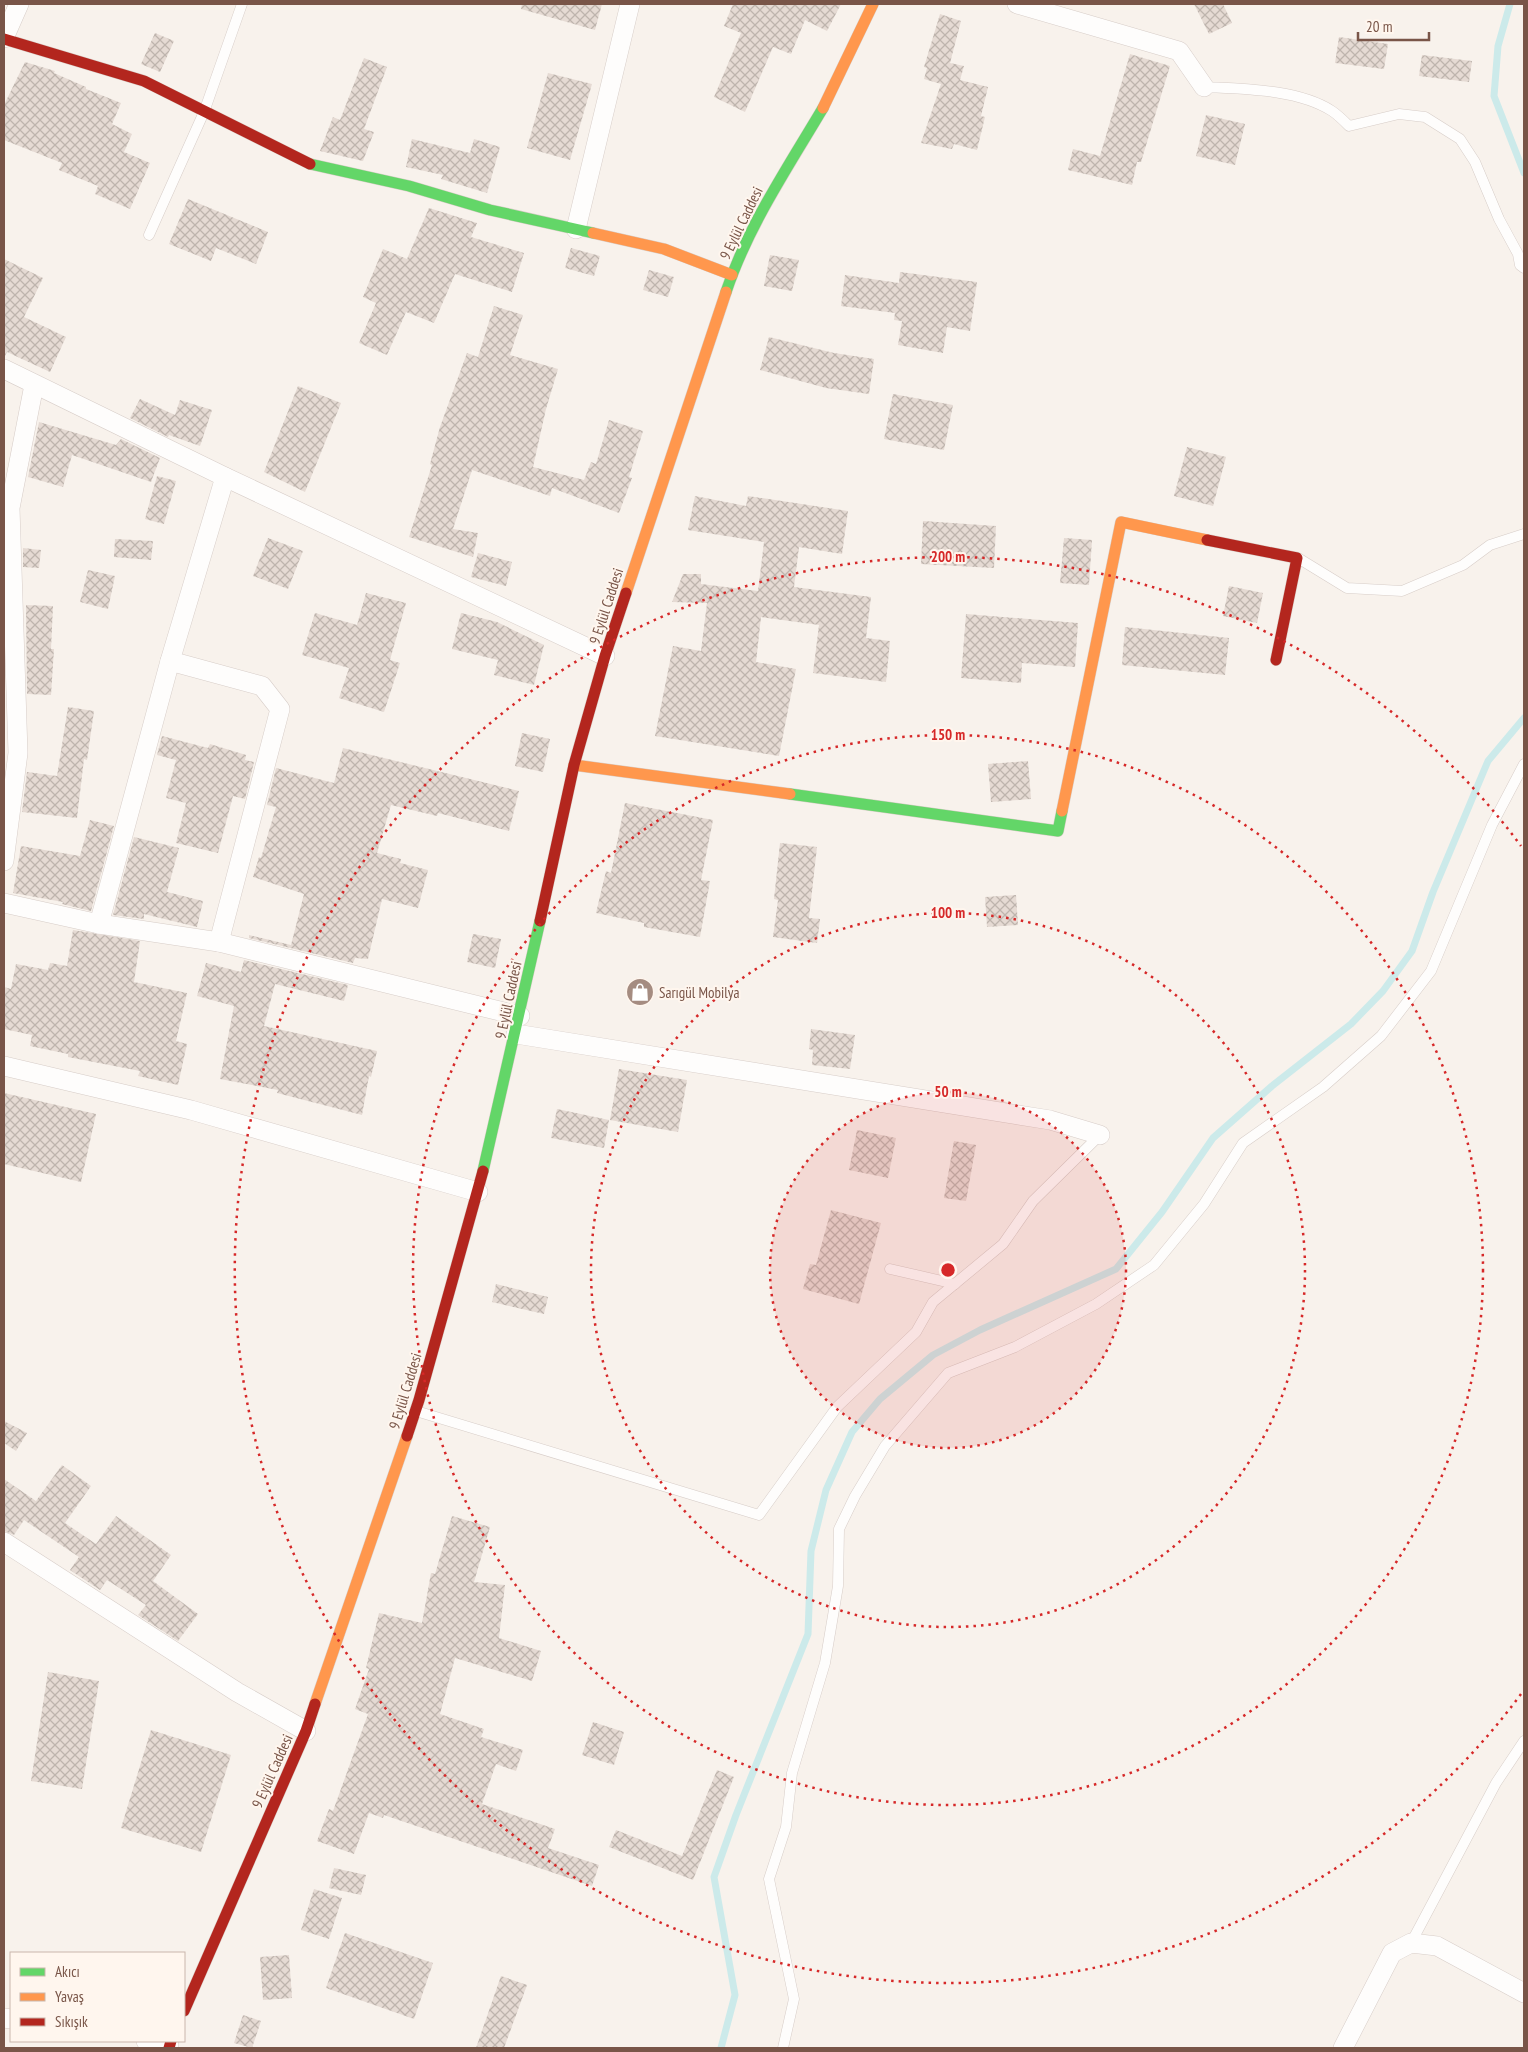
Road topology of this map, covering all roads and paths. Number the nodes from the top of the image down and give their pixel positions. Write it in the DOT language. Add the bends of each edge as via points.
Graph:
graph roads {
  1 [pos="19,4"];
  2 [pos="242,4"];
  3 [pos="630,4"];
  4 [pos="873,4"];
  5 [pos="1017,4"];
  6 [pos="4,39"];
  7 [pos="1204,87"];
  8 [pos="204,112"];
  9 [pos="576,229"];
  10 [pos="149,235"];
  11 [pos="1524,268"];
  12 [pos="732,275"];
  13 [pos="4,369"];
  14 [pos="34,386"];
  15 [pos="225,477"];
  16 [pos="1524,534"];
  17 [pos="1298,558"];
  18 [pos="605,656"];
  19 [pos="1276,660"];
  20 [pos="170,661"];
  21 [pos="1524,764"];
  22 [pos="574,765"];
  23 [pos="4,861"];
  24 [pos="4,903"];
  25 [pos="99,924"];
  26 [pos="219,942"];
  27 [pos="518,1025"];
  28 [pos="4,1066"];
  29 [pos="1100,1134"];
  30 [pos="478,1192"];
  31 [pos="890,1269"];
  32 [pos="955,1284"];
  33 [pos="415,1411"];
  34 [pos="4,1542"];
  35 [pos="306,1731"];
  36 [pos="1524,1741"];
  37 [pos="1411,1943"];
  38 [pos="1524,1993"];
  39 [pos="185,2009"];
  40 [pos="152,2042"];
  41 [pos="170,2045"];
  42 [pos="783,2048"];
  43 [pos="1343,2048"];
  1 -- 6 [label="street"];
  2 -- 8 [label="lane"];
  3 -- 9 [label="street"];
  4 -- 12 [label="main road, 9 Eylül Caddesi" via="823,108 765,205"];
  5 -- 7 [label="street" via="1179,51"];
  6 -- 8 [label="main road" via="144,80"];
  7 -- 11 [label="lane" via="1279,93 1332,111 1349,126 1399,114 1425,117 1460,139 1475,162"];
  8 -- 9 [label="main road" via="305,162"];
  8 -- 10 [label="lane"];
  9 -- 12 [label="main road" via="664,249"];
  12 -- 18 [label="main road, 9 Eylül Caddesi"];
  13 -- 14 [label="street"];
  14 -- 15 [label="street"];
  14 -- 23 [label="street" via="10,508 18,753"];
  15 -- 18 [label="street"];
  15 -- 20 [label="street"];
  16 -- 17 [label="lane" via="1490,546 1463,565 1402,591 1347,588"];
  17 -- 19 [label="main road"];
  17 -- 22 [label="main road" via="1120,522 1058,831"];
  18 -- 22 [label="main road, 9 Eylül Caddesi"];
  20 -- 25 [label="street"];
  20 -- 26 [label="street" via="262,686 280,709"];
  21 -- 42 [label="lane" via="1492,825 1430,971 1381,1036 1323,1087 1243,1142 1204,1204 1154,1265 1096,1304 1015,1347 948,1373 885,1446 855,1496 839,1529 838,1586 825,1663 792,1773 786,1827 769,1879 794,1999"];
  22 -- 27 [label="main road, 9 Eylül Caddesi"];
  24 -- 25 [label="street"];
  25 -- 26 [label="street"];
  26 -- 27 [label="street"];
  27 -- 29 [label="street" via="1050,1120"];
  27 -- 30 [label="main road, 9 Eylül Caddesi"];
  28 -- 30 [label="street" via="191,1110"];
  29 -- 32 [label="lane" via="1033,1201 1003,1244"];
  30 -- 33 [label="main road, 9 Eylül Caddesi"];
  31 -- 32 [label="lane"];
  32 -- 33 [label="lane" via="933,1302 916,1332 837,1407 759,1515"];
  33 -- 35 [label="main road, 9 Eylül Caddesi"];
  34 -- 35 [label="street" via="237,1692"];
  35 -- 39 [label="main road, 9 Eylül Caddesi"];
  36 -- 37 [label="lane" via="1496,1783"];
  37 -- 38 [label="street" via="1437,1946"];
  37 -- 43 [label="street" via="1392,1953"];
  40 -- 41 [label="street"];
}
